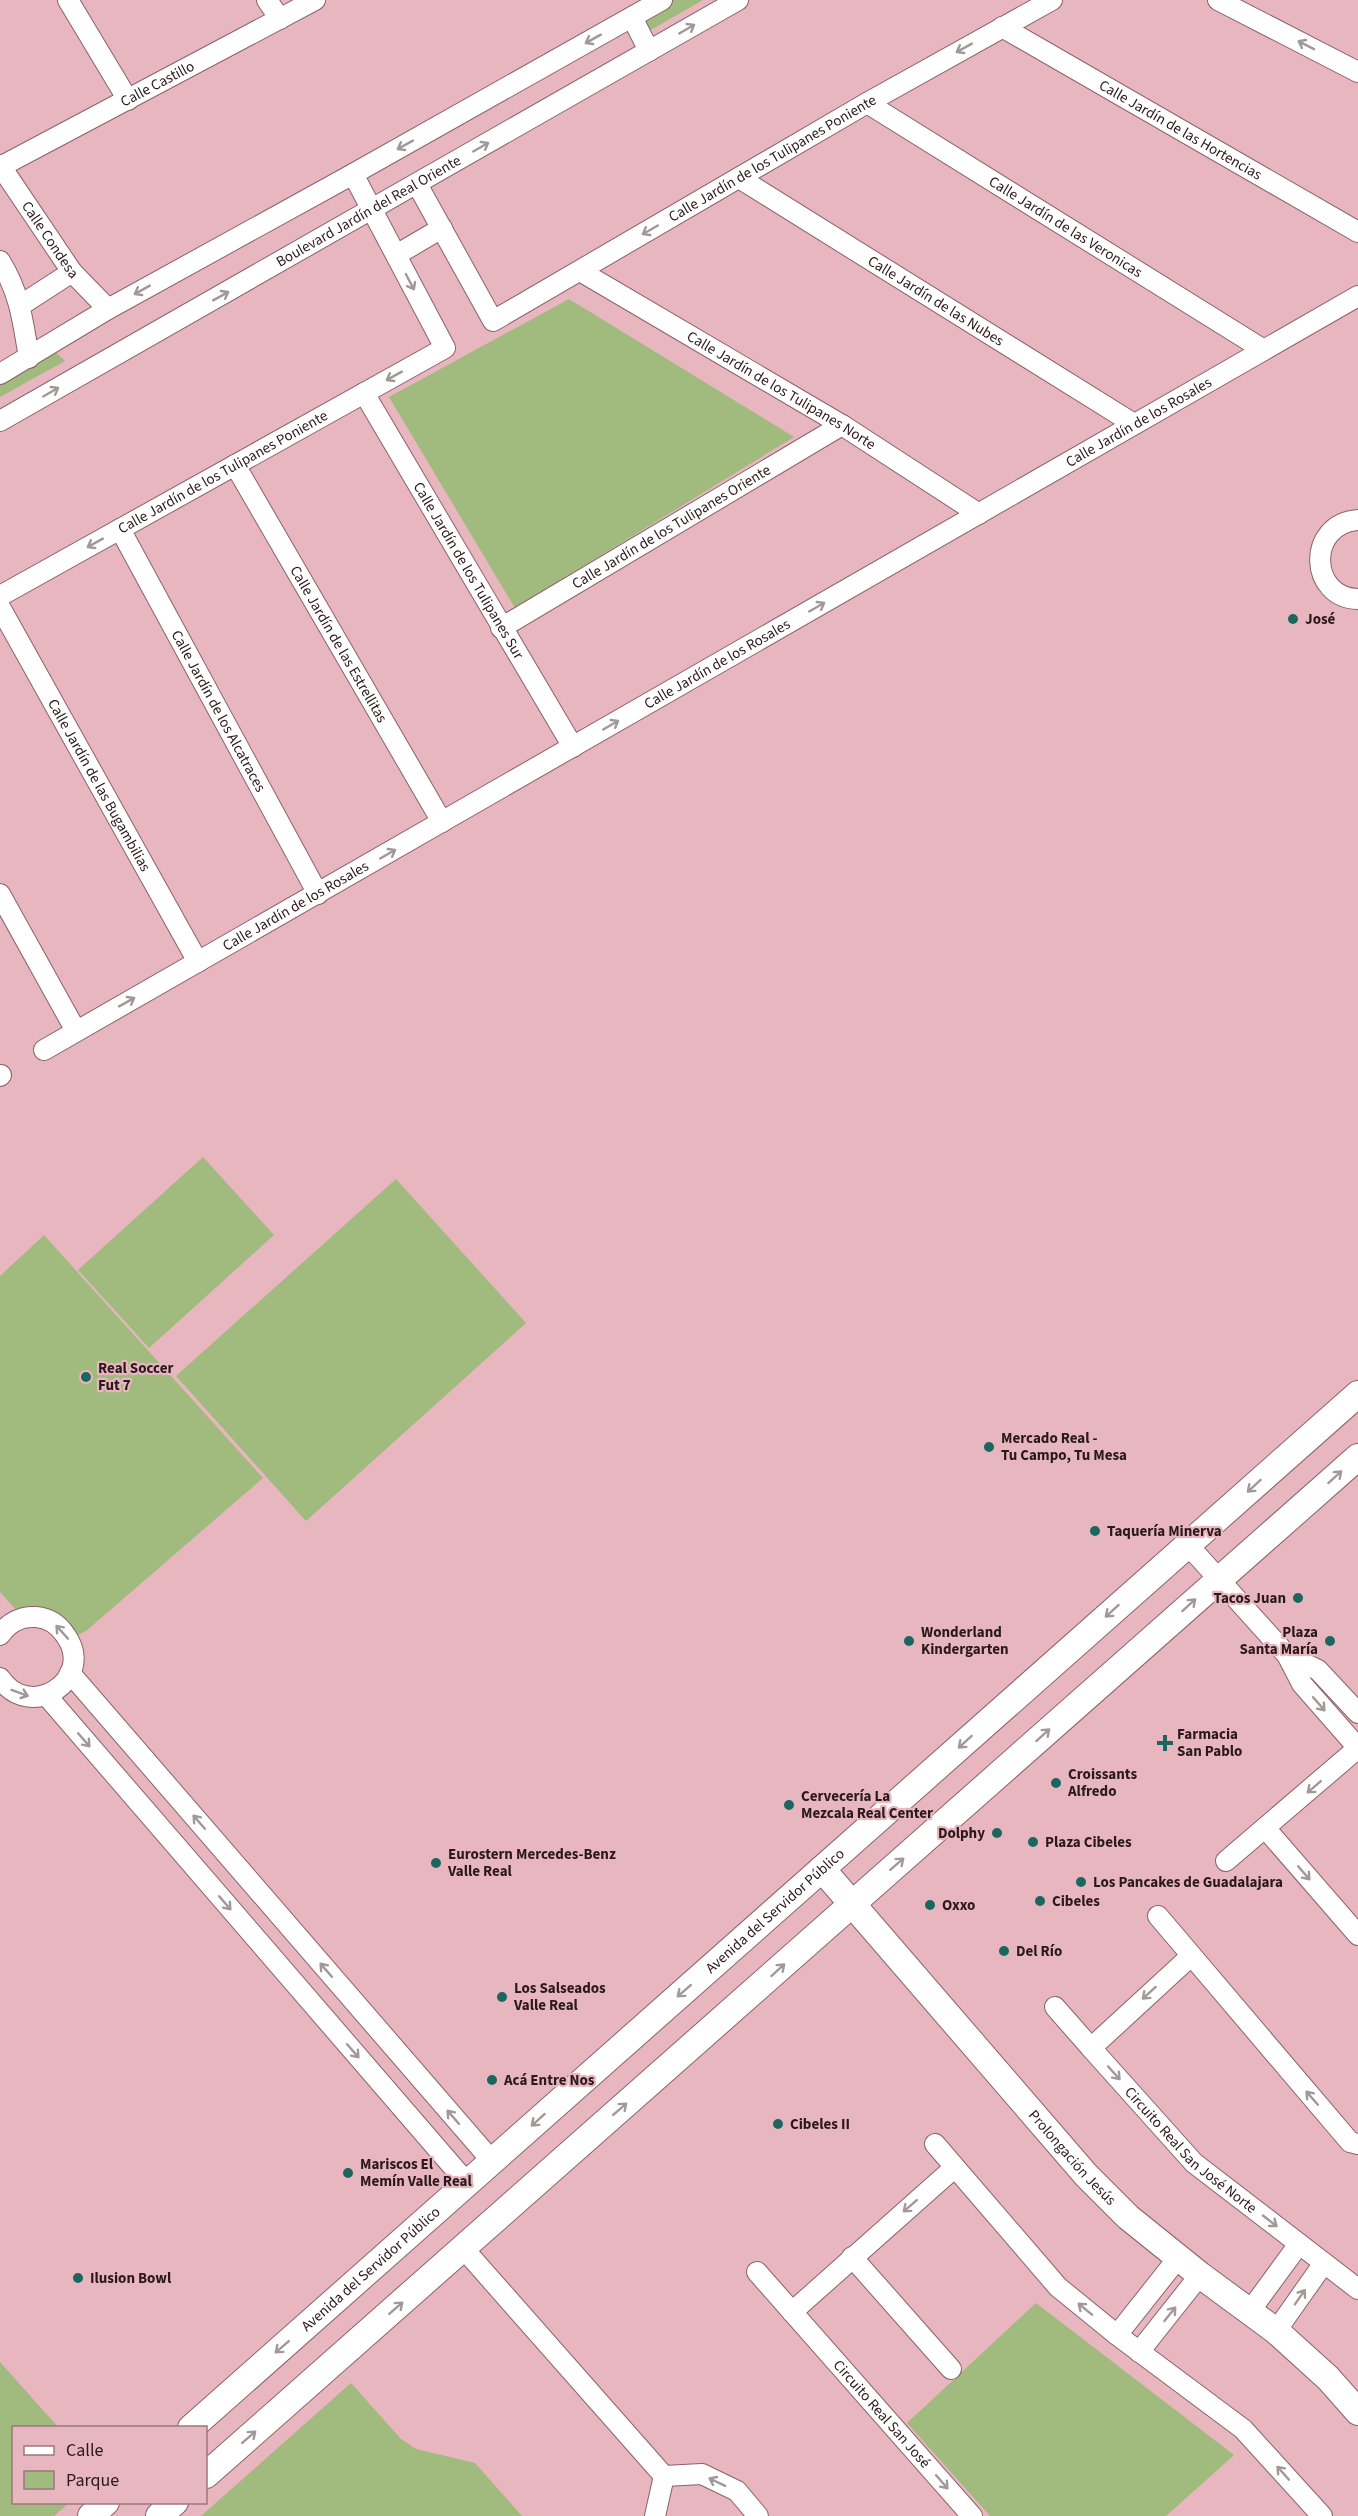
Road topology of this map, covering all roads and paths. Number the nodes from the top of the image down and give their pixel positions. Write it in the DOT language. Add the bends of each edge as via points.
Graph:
graph roads {
  1 [pos="69,0"];
  2 [pos="267,0"];
  3 [pos="315,0"];
  4 [pos="662,0"];
  5 [pos="738,0"];
  6 [pos="1052,0"];
  7 [pos="1218,0"];
  8 [pos="632,17"];
  9 [pos="280,19"];
  10 [pos="1002,27"];
  11 [pos="649,51"];
  12 [pos="1358,72"];
  13 [pos="128,99"];
  14 [pos="867,103"];
  15 [pos="0,166"];
  16 [pos="353,174"];
  17 [pos="739,178"];
  18 [pos="417,184"];
  19 [pos="372,210"];
  20 [pos="442,228"];
  21 [pos="1358,232"];
  22 [pos="396,255"];
  23 [pos="0,261"];
  24 [pos="580,271"];
  25 [pos="72,272"];
  26 [pos="1358,296"];
  27 [pos="21,305"];
  28 [pos="108,309"];
  29 [pos="1264,350"];
  30 [pos="29,358"];
  31 [pos="0,374"];
  32 [pos="364,393"];
  33 [pos="0,421"];
  34 [pos="1134,424"];
  35 [pos="842,425"];
  36 [pos="235,465"];
  37 [pos="979,513"];
  38 [pos="1358,520"];
  39 [pos="120,529"];
  40 [pos="0,596"];
  41 [pos="1358,599"];
  42 [pos="0,607"];
  43 [pos="501,628"];
  44 [pos="573,747"];
  45 [pos="442,822"];
  46 [pos="0,894"];
  47 [pos="318,894"];
  48 [pos="198,962"];
  49 [pos="76,1031"];
  50 [pos="44,1050"];
  51 [pos="1358,1394"];
  52 [pos="1358,1457"];
  53 [pos="1188,1545"];
  54 [pos="1218,1578"];
  55 [pos="1,1632"];
  56 [pos="1287,1655"];
  57 [pos="70,1673"];
  58 [pos="0,1678"];
  59 [pos="46,1695"];
  60 [pos="1358,1713"];
  61 [pos="1358,1748"];
  62 [pos="1266,1829"];
  63 [pos="1226,1861"];
  64 [pos="822,1869"];
  65 [pos="853,1903"];
  66 [pos="1158,1916"];
  67 [pos="1358,1935"];
  68 [pos="1191,1956"];
  69 [pos="1054,2007"];
  70 [pos="1091,2048"];
  71 [pos="935,2144"];
  72 [pos="1358,2144"];
  73 [pos="492,2162"];
  74 [pos="954,2168"];
  75 [pos="467,2183"];
  76 [pos="1299,2244"];
  77 [pos="463,2248"];
  78 [pos="852,2257"];
  79 [pos="1178,2258"];
  80 [pos="1324,2263"];
  81 [pos="757,2272"];
  82 [pos="1200,2275"];
  83 [pos="1358,2289"];
  84 [pos="1250,2311"];
  85 [pos="792,2312"];
  86 [pos="1276,2331"];
  87 [pos="1117,2335"];
  88 [pos="1139,2352"];
  89 [pos="951,2369"];
  90 [pos="1358,2412"];
  91 [pos="192,2426"];
  92 [pos="207,2474"];
  93 [pos="664,2476"];
  94 [pos="104,2504"];
  95 [pos="173,2504"];
  96 [pos="91,2516"];
  97 [pos="159,2516"];
  98 [pos="655,2516"];
  99 [pos="758,2516"];
  100 [pos="972,2516"];
  101 [pos="1322,2516"];
  1 -- 13 [label="street"];
  2 -- 9 [label="street"];
  3 -- 9 [label="street, Calle Castillo"];
  4 -- 8 [label="street"];
  11 -- 5 [label="street, Boulevard Jardín del Real Oriente, one-way"];
  6 -- 10 [label="street, Calle Jardín de los Tulipanes Poniente"];
  12 -- 7 [label="street, one-way"];
  8 -- 11 [label="street"];
  8 -- 16 [label="street, one-way"];
  9 -- 13 [label="street, Calle Castillo"];
  10 -- 14 [label="street, Calle Jardín de los Tulipanes Poniente, one-way"];
  10 -- 21 [label="street, Calle Jardín de las Hortencias"];
  18 -- 11 [label="street, Boulevard Jardín del Real Oriente, one-way"];
  13 -- 15 [label="street, Calle Castillo"];
  14 -- 17 [label="street, Calle Jardín de los Tulipanes Poniente"];
  14 -- 29 [label="street, Calle Jardín de las Veronicas"];
  15 -- 25 [label="street, Calle Condesa"];
  16 -- 19 [label="street"];
  16 -- 28 [label="street, one-way"];
  17 -- 24 [label="street, Calle Jardín de los Tulipanes Poniente, one-way"];
  17 -- 34 [label="street, Calle Jardín de las Nubes"];
  18 -- 19 [label="street, Boulevard Jardín del Real Oriente"];
  18 -- 20 [label="street"];
  19 -- 22 [label="street"];
  33 -- 19 [label="street, Boulevard Jardín del Real Oriente, one-way"];
  20 -- 22 [label="street"];
  20 -- 24 [label="street, Calle Jardín de los Tulipanes Poniente" via="493,321"];
  22 -- 32 [label="street, Calle Jardín de los Tulipanes Poniente, one-way" via="445,348"];
  23 -- 27 [label="street"];
  24 -- 35 [label="street, Calle Jardín de los Tulipanes Norte"];
  25 -- 27 [label="street"];
  25 -- 28 [label="street, Calle Condesa"];
  26 -- 29 [label="street, Calle Jardín de los Rosales"];
  27 -- 30 [label="street"];
  28 -- 30 [label="street"];
  29 -- 34 [label="street, Calle Jardín de los Rosales"];
  30 -- 31 [label="street"];
  32 -- 36 [label="street, Calle Jardín de los Tulipanes Poniente"];
  32 -- 43 [label="street, Calle Jardín de los Tulipanes Sur"];
  34 -- 37 [label="street, Calle Jardín de los Rosales"];
  35 -- 37 [label="street, Calle Jardín de los Tulipanes Norte"];
  35 -- 43 [label="street, Calle Jardín de los Tulipanes Oriente"];
  36 -- 39 [label="street, Calle Jardín de los Tulipanes Poniente"];
  36 -- 45 [label="street, Calle Jardín de las Estrellitas"];
  44 -- 37 [label="street, Calle Jardín de los Rosales, one-way"];
  38 -- 41 [label="street" via="1346,521 1331,530 1321,545 1319,563 1325,580 1338,593"];
  39 -- 40 [label="street, Calle Jardín de los Tulipanes Poniente, one-way"];
  39 -- 47 [label="street, Calle Jardín de los Alcatraces"];
  42 -- 48 [label="street, Calle Jardín de las Bugambilias"];
  43 -- 44 [label="street, Calle Jardín de los Tulipanes Sur"];
  44 -- 45 [label="street, Calle Jardín de los Rosales"];
  47 -- 45 [label="street, Calle Jardín de los Rosales, one-way"];
  46 -- 49 [label="street"];
  47 -- 48 [label="street, Calle Jardín de los Rosales"];
  49 -- 48 [label="street, Calle Jardín de los Rosales, one-way"];
  49 -- 50 [label="street, Calle Jardín de los Rosales"];
  51 -- 53 [label="street, Avenida del Servidor Público, one-way"];
  54 -- 52 [label="street, one-way"];
  53 -- 54 [label="street"];
  53 -- 64 [label="street, Avenida del Servidor Público, one-way"];
  54 -- 56 [label="street"];
  65 -- 54 [label="street, one-way"];
  57 -- 55 [label="street, one-way" via="73,1650 63,1630 54,1623 44,1618 21,1619"];
  56 -- 60 [label="street" via="1318,1670"];
  56 -- 61 [label="street, one-way" via="1302,1684"];
  57 -- 59 [label="street" via="56,1690"];
  73 -- 57 [label="street, one-way"];
  58 -- 59 [label="street, one-way" via="23,1696"];
  59 -- 75 [label="street, one-way"];
  61 -- 62 [label="street, one-way"];
  62 -- 63 [label="street"];
  62 -- 67 [label="street, one-way"];
  64 -- 65 [label="street, Prolongación Jesús"];
  64 -- 73 [label="street, Avenida del Servidor Público, one-way"];
  77 -- 65 [label="street, one-way"];
  65 -- 79 [label="street, Prolongación Jesús" via="1086,2175 1128,2217"];
  66 -- 68 [label="street"];
  68 -- 70 [label="street, one-way"];
  72 -- 68 [label="street, one-way" via="1350,2142"];
  69 -- 70 [label="street, Circuito Real San José Norte"];
  70 -- 76 [label="street, Circuito Real San José Norte, one-way" via="1194,2163"];
  71 -- 74 [label="street"];
  73 -- 75 [label="street, Avenida del Servidor Público"];
  74 -- 78 [label="street, one-way"];
  87 -- 74 [label="street, one-way" via="1058,2287"];
  75 -- 91 [label="street, Avenida del Servidor Público, one-way"];
  76 -- 80 [label="street, Circuito Real San José Norte"];
  76 -- 84 [label="street"];
  92 -- 77 [label="street, one-way"];
  77 -- 93 [label="street"];
  78 -- 85 [label="street"];
  78 -- 89 [label="street"];
  79 -- 82 [label="street, Prolongación Jesús"];
  79 -- 87 [label="street"];
  80 -- 83 [label="street, Circuito Real San José Norte"];
  86 -- 80 [label="street, one-way"];
  81 -- 85 [label="street, Circuito Real San José"];
  82 -- 84 [label="street, Prolongación Jesús"];
  88 -- 82 [label="street, one-way"];
  84 -- 86 [label="street, Prolongación Jesús"];
  85 -- 100 [label="street, Circuito Real San José, one-way"];
  86 -- 90 [label="street, Prolongación Jesús" via="1328,2378"];
  87 -- 88 [label="street"];
  101 -- 88 [label="street, one-way" via="1243,2429"];
  93 -- 98 [label="street"];
  99 -- 93 [label="street, one-way" via="737,2491 702,2474"];
  94 -- 96 [label="street"];
  95 -- 97 [label="street"];
}
